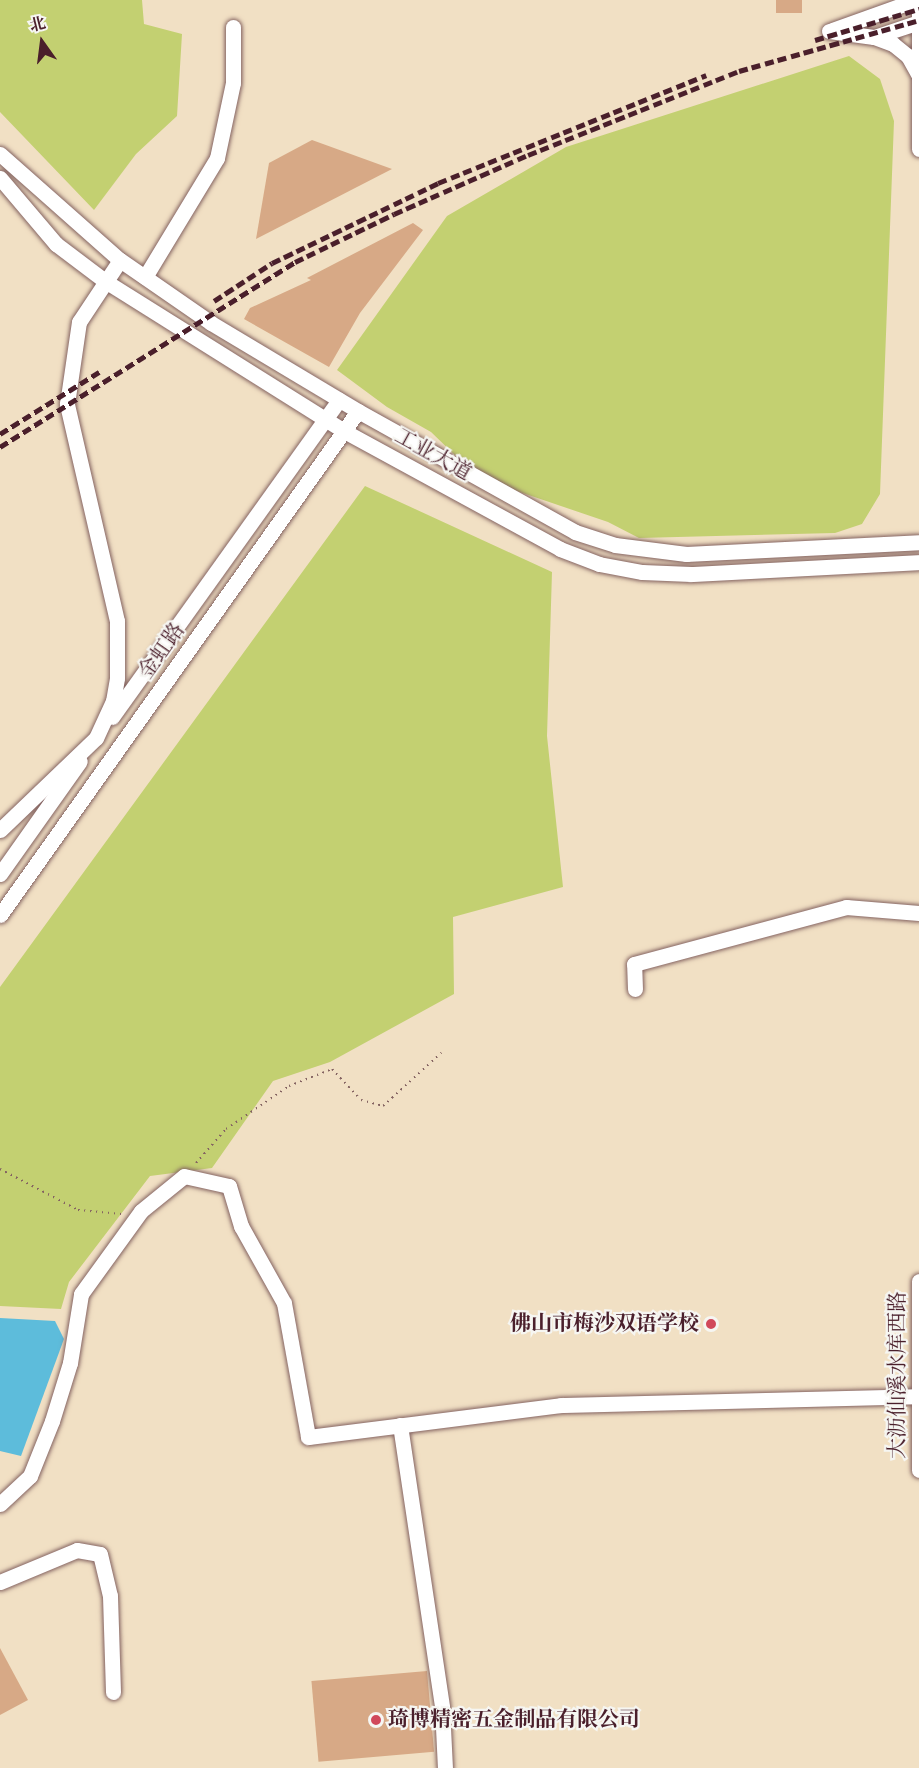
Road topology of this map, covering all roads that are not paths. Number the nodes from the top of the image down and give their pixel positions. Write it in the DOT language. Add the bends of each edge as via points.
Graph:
graph roads {
  1 [pos="896,0"];
  2 [pos="917,0"];
  3 [pos="882,12"];
  4 [pos="919,22"];
  5 [pos="233,27"];
  6 [pos="874,37"];
  7 [pos="919,75"];
  8 [pos="919,149"];
  9 [pos="0,154"];
  10 [pos="0,178"];
  11 [pos="120,260"];
  12 [pos="144,277"];
  13 [pos="105,282"];
  14 [pos="339,400"];
  15 [pos="358,411"];
  16 [pos="326,418"];
  17 [pos="344,430"];
  18 [pos="919,542"];
  19 [pos="919,562"];
  20 [pos="0,830"];
  21 [pos="0,874"];
  22 [pos="919,913"];
  23 [pos="0,915"];
  24 [pos="635,989"];
  25 [pos="919,1281"];
  26 [pos="919,1396"];
  27 [pos="400,1425"];
  28 [pos="919,1470"];
  29 [pos="0,1504"];
  30 [pos="0,1582"];
  31 [pos="113,1692"];
  32 [pos="445,1768"];
  1 -- 3 [label="street"];
  2 -- 3 [label="street"];
  2 -- 4 [label="street"];
  3 -- 6 [label="street" via="829,31"];
  4 -- 6 [label="street"];
  4 -- 7 [label="street"];
  5 -- 12 [label="street" via="233,83 217,158"];
  6 -- 7 [label="street" via="893,44 908,56"];
  7 -- 8 [label="street"];
  9 -- 11 [label="street"];
  10 -- 13 [label="street, 工业大道" via="56,244"];
  11 -- 12 [label="street"];
  11 -- 13 [label="street"];
  12 -- 14 [label="street, 工业大道" via="211,323"];
  13 -- 16 [label="street, 工业大道"];
  13 -- 20 [label="street" via="79,322 67,404 117,621 113,701 96,738"];
  14 -- 15 [label="street, 工业大道"];
  14 -- 16 [label="street, 金虹路"];
  15 -- 17 [label="street, 金虹路"];
  15 -- 18 [label="street, 工业大道" via="541,516 615,545 686,554"];
  16 -- 17 [label="street, 工业大道"];
  16 -- 21 [label="street, 金虹路"];
  17 -- 19 [label="street, 工业大道" via="560,549 599,564 642,572 690,574"];
  17 -- 23 [label="street, 金虹路"];
  22 -- 24 [label="street" via="846,907 634,964"];
  25 -- 26 [label="street, 大沥仙溪水库西路"];
  26 -- 27 [label="street" via="561,1405"];
  26 -- 28 [label="street, 大沥仙溪水库西路"];
  27 -- 29 [label="street" via="308,1437 284,1303 240,1226 228,1185 184,1176 138,1216 81,1294 70,1363 52,1421 30,1476"];
  27 -- 32 [label="street" via="442,1707"];
  30 -- 31 [label="street" via="77,1550 100,1554 110,1596"];
}
